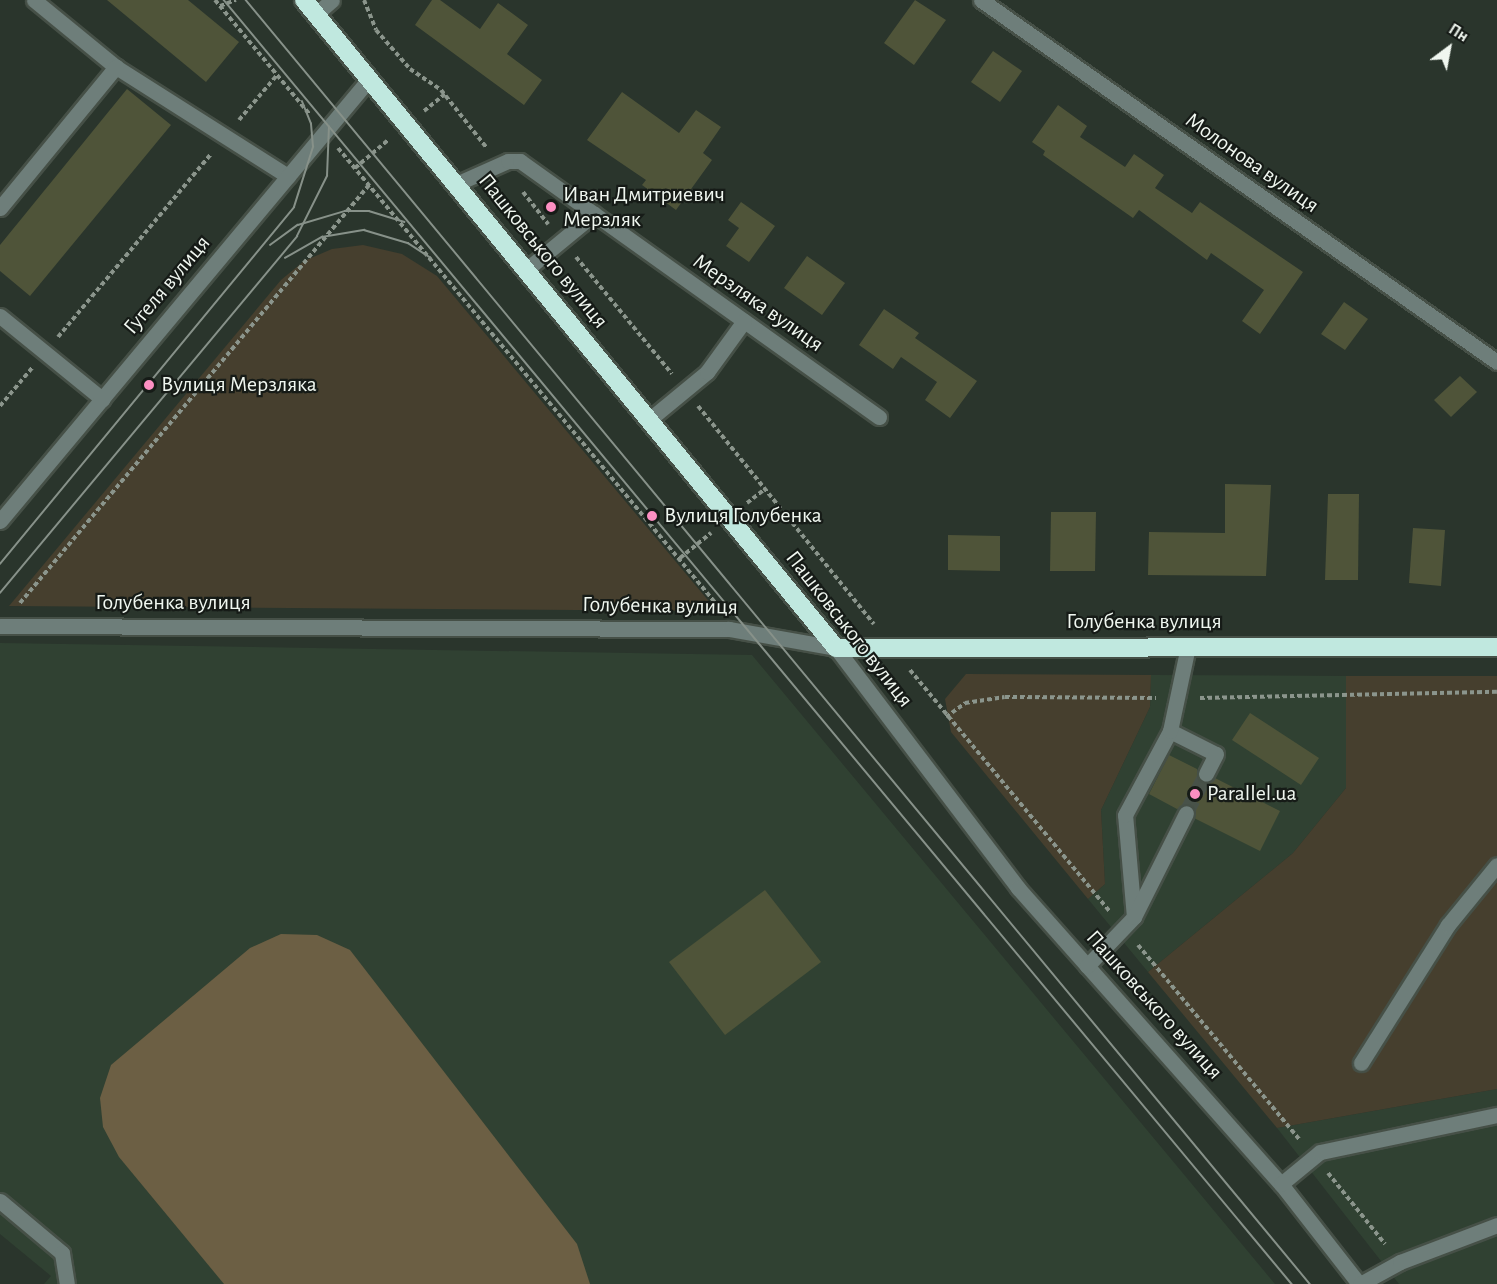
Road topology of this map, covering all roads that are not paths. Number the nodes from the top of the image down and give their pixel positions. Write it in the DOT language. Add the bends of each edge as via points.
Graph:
graph roads {
  1 [pos="34,0"];
  2 [pos="304,0"];
  3 [pos="332,0"];
  4 [pos="981,0"];
  5 [pos="316,14"];
  6 [pos="116,67"];
  7 [pos="370,78"];
  8 [pos="288,176"];
  9 [pos="456,184"];
  10 [pos="0,208"];
  11 [pos="594,214"];
  12 [pos="527,269"];
  13 [pos="0,316"];
  14 [pos="744,321"];
  15 [pos="1497,362"];
  16 [pos="102,399"];
  17 [pos="879,417"];
  18 [pos="650,419"];
  19 [pos="0,521"];
  20 [pos="0,626"];
  21 [pos="1188,646"];
  22 [pos="1497,647"];
  23 [pos="836,648"];
  24 [pos="1170,731"];
  25 [pos="1206,774"];
  26 [pos="1186,813"];
  27 [pos="1497,865"];
  28 [pos="1134,917"];
  29 [pos="1087,966"];
  30 [pos="1361,1063"];
  31 [pos="1497,1115"];
  32 [pos="1281,1184"];
  33 [pos="0,1201"];
  34 [pos="1497,1225"];
  35 [pos="67,1284"];
  36 [pos="1360,1284"];
  1 -- 6 [label="street"];
  2 -- 5 [label="highway, Пашковського вулиця"];
  3 -- 5 [label="street"];
  4 -- 15 [label="street, Молонова вулиця"];
  5 -- 7 [label="highway, Пашковського вулиця"];
  6 -- 8 [label="street"];
  6 -- 10 [label="street"];
  7 -- 8 [label="street, Гугеля вулиця"];
  7 -- 9 [label="highway, Пашковського вулиця"];
  8 -- 16 [label="street, Гугеля вулиця"];
  9 -- 11 [label="street, Мерзляка вулиця" via="520,161"];
  9 -- 12 [label="highway, Пашковського вулиця"];
  11 -- 12 [label="street"];
  11 -- 14 [label="street, Мерзляка вулиця"];
  12 -- 18 [label="highway, Пашковського вулиця"];
  13 -- 16 [label="street"];
  14 -- 17 [label="street, Мерзляка вулиця"];
  14 -- 18 [label="street" via="707,372"];
  16 -- 19 [label="street, Гугеля вулиця"];
  18 -- 23 [label="highway, Пашковського вулиця"];
  20 -- 23 [label="street, Голубенка вулиця" via="729,629"];
  21 -- 22 [label="highway, Голубенка вулиця"];
  21 -- 23 [label="highway, Голубенка вулиця"];
  21 -- 24 [label="street"];
  23 -- 29 [label="street, Пашковського вулиця" via="1004,870"];
  24 -- 25 [label="street" via="1216,754"];
  24 -- 28 [label="street" via="1125,815"];
  26 -- 28 [label="street"];
  27 -- 30 [label="street" via="1448,925"];
  28 -- 29 [label="street"];
  29 -- 32 [label="street, Пашковського вулиця"];
  31 -- 32 [label="street" via="1313,1155"];
  32 -- 36 [label="street, Пашковського вулиця"];
  33 -- 35 [label="street" via="62,1253"];
  34 -- 36 [label="street" via="1400,1262"];
}
